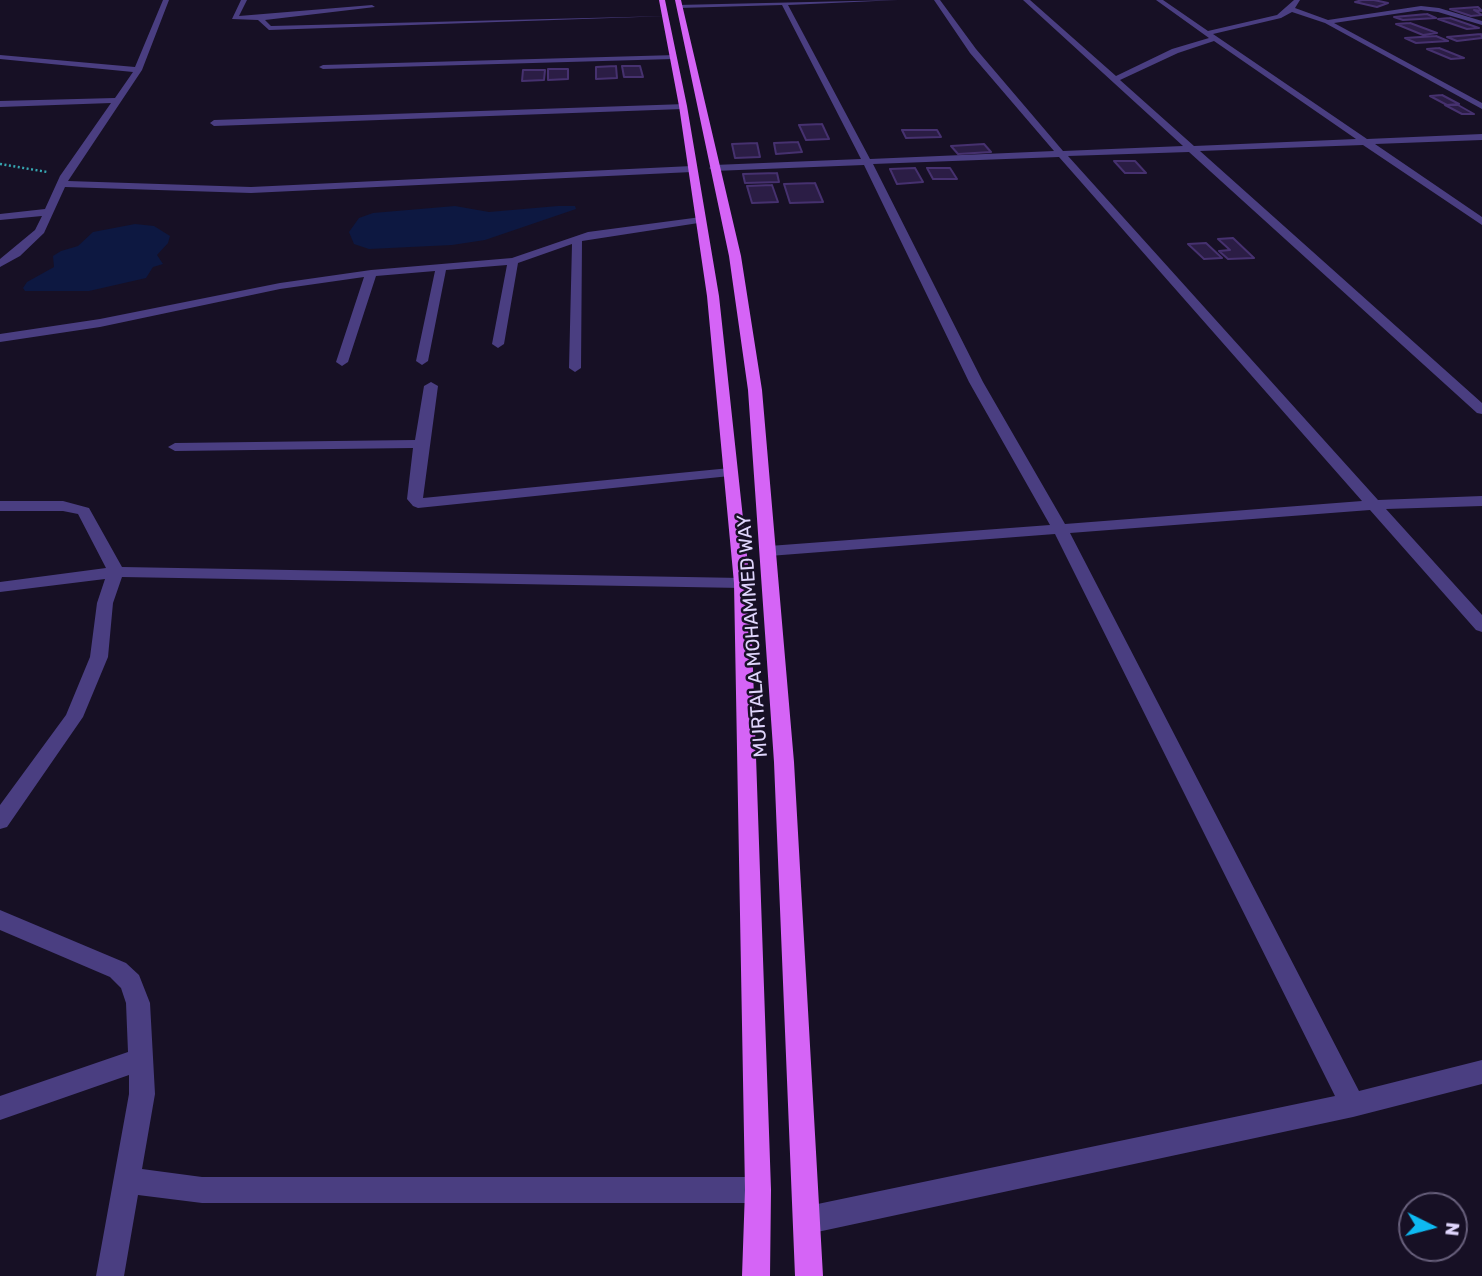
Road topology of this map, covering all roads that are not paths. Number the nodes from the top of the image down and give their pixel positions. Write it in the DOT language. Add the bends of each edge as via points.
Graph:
graph roads {
  1 [pos="166,0"];
  2 [pos="244,0"];
  3 [pos="379,0"];
  4 [pos="895,0"];
  5 [pos="937,0"];
  6 [pos="1026,0"];
  7 [pos="1159,0"];
  8 [pos="1297,0"];
  9 [pos="765,2"];
  10 [pos="784,3"];
  11 [pos="671,5"];
  12 [pos="372,7"];
  13 [pos="1291,9"];
  14 [pos="260,18"];
  15 [pos="1327,22"];
  16 [pos="1482,23"];
  17 [pos="363,26"];
  18 [pos="1210,36"];
  19 [pos="673,57"];
  20 [pos="0,58"];
  21 [pos="323,67"];
  22 [pos="138,70"];
  23 [pos="1114,80"];
  24 [pos="119,100"];
  25 [pos="1480,103"];
  26 [pos="0,104"];
  27 [pos="683,106"];
  28 [pos="214,123"];
  29 [pos="1482,137"];
  30 [pos="1363,143"];
  31 [pos="1190,150"];
  32 [pos="1061,154"];
  33 [pos="867,162"];
  34 [pos="714,168"];
  35 [pos="692,169"];
  36 [pos="64,180"];
  37 [pos="50,212"];
  38 [pos="0,217"];
  39 [pos="701,219"];
  40 [pos="1482,222"];
  41 [pos="577,239"];
  42 [pos="513,261"];
  43 [pos="0,264"];
  44 [pos="441,268"];
  45 [pos="371,273"];
  46 [pos="0,338"];
  47 [pos="498,344"];
  48 [pos="422,361"];
  49 [pos="342,362"];
  50 [pos="575,368"];
  51 [pos="432,386"];
  52 [pos="1482,410"];
  53 [pos="421,444"];
  54 [pos="175,447"];
  55 [pos="730,472"];
  56 [pos="1482,501"];
  57 [pos="1371,505"];
  58 [pos="0,506"];
  59 [pos="1060,529"];
  60 [pos="768,551"];
  61 [pos="116,572"];
  62 [pos="742,583"];
  63 [pos="0,587"];
  64 [pos="1482,626"];
  65 [pos="0,821"];
  66 [pos="0,919"];
  67 [pos="141,1059"];
  68 [pos="1482,1072"];
  69 [pos="1353,1105"];
  70 [pos="0,1108"];
  71 [pos="127,1180"];
  72 [pos="758,1190"];
  73 [pos="808,1220"];
  74 [pos="110,1276"];
  75 [pos="757,1276"];
  76 [pos="809,1276"];
  1 -- 22 [label="street"];
  2 -- 14 [label="street" via="234,18"];
  3 -- 12 [label="street"];
  4 -- 10 [label="street"];
  5 -- 32 [label="street" via="973,51"];
  6 -- 23 [label="street"];
  7 -- 18 [label="street"];
  8 -- 13 [label="street"];
  9 -- 10 [label="street"];
  9 -- 11 [label="street"];
  10 -- 33 [label="street"];
  11 -- 17 [label="street"];
  11 -- 19 [label="main road, MURTALA MOHAMMED WAY"];
  11 -- 34 [label="main road, MURTALA MOHAMMED WAY"];
  12 -- 14 [label="street"];
  12 -- 17 [label="street"];
  13 -- 15 [label="street"];
  13 -- 18 [label="street" via="1271,20"];
  14 -- 17 [label="street" via="269,28"];
  15 -- 16 [label="street" via="1421,8"];
  15 -- 25 [label="street"];
  18 -- 23 [label="street"];
  18 -- 30 [label="street"];
  19 -- 21 [label="street"];
  19 -- 27 [label="main road, MURTALA MOHAMMED WAY"];
  20 -- 22 [label="street"];
  22 -- 24 [label="street"];
  23 -- 31 [label="street"];
  24 -- 26 [label="street"];
  24 -- 36 [label="street"];
  27 -- 28 [label="street"];
  27 -- 35 [label="main road, MURTALA MOHAMMED WAY"];
  29 -- 30 [label="street"];
  30 -- 31 [label="street"];
  30 -- 40 [label="street"];
  31 -- 32 [label="street"];
  31 -- 52 [label="street"];
  32 -- 33 [label="street"];
  32 -- 57 [label="street"];
  33 -- 34 [label="street"];
  33 -- 59 [label="street" via="976,382"];
  34 -- 60 [label="main road, MURTALA MOHAMMED WAY" via="745,316"];
  35 -- 36 [label="street" via="251,190"];
  35 -- 39 [label="main road, MURTALA MOHAMMED WAY"];
  36 -- 37 [label="street"];
  37 -- 38 [label="street"];
  37 -- 43 [label="street" via="40,231"];
  39 -- 41 [label="street"];
  39 -- 55 [label="main road, MURTALA MOHAMMED WAY"];
  41 -- 42 [label="street"];
  41 -- 50 [label="street"];
  42 -- 44 [label="street"];
  42 -- 47 [label="street"];
  44 -- 45 [label="street"];
  44 -- 48 [label="street"];
  45 -- 46 [label="street"];
  45 -- 49 [label="street"];
  51 -- 53 [label="street"];
  53 -- 54 [label="street"];
  53 -- 55 [label="street" via="418,503"];
  55 -- 62 [label="main road, MURTALA MOHAMMED WAY"];
  56 -- 57 [label="street"];
  57 -- 59 [label="street"];
  57 -- 64 [label="street"];
  58 -- 61 [label="street" via="63,506 84,511"];
  59 -- 60 [label="street"];
  59 -- 69 [label="street"];
  60 -- 73 [label="main road, MURTALA MOHAMMED WAY"];
  61 -- 62 [label="street"];
  61 -- 63 [label="street"];
  61 -- 65 [label="street" via="105,603 99,657 74,717"];
  62 -- 72 [label="main road, MURTALA MOHAMMED WAY"];
  66 -- 67 [label="street" via="118,970 131,982 138,1003"];
  67 -- 70 [label="street"];
  67 -- 71 [label="street" via="142,1094"];
  68 -- 69 [label="street"];
  69 -- 73 [label="street"];
  71 -- 72 [label="street" via="202,1189"];
  71 -- 74 [label="street"];
  72 -- 75 [label="main road, MURTALA MOHAMMED WAY"];
  73 -- 76 [label="main road, MURTALA MOHAMMED WAY"];
}
